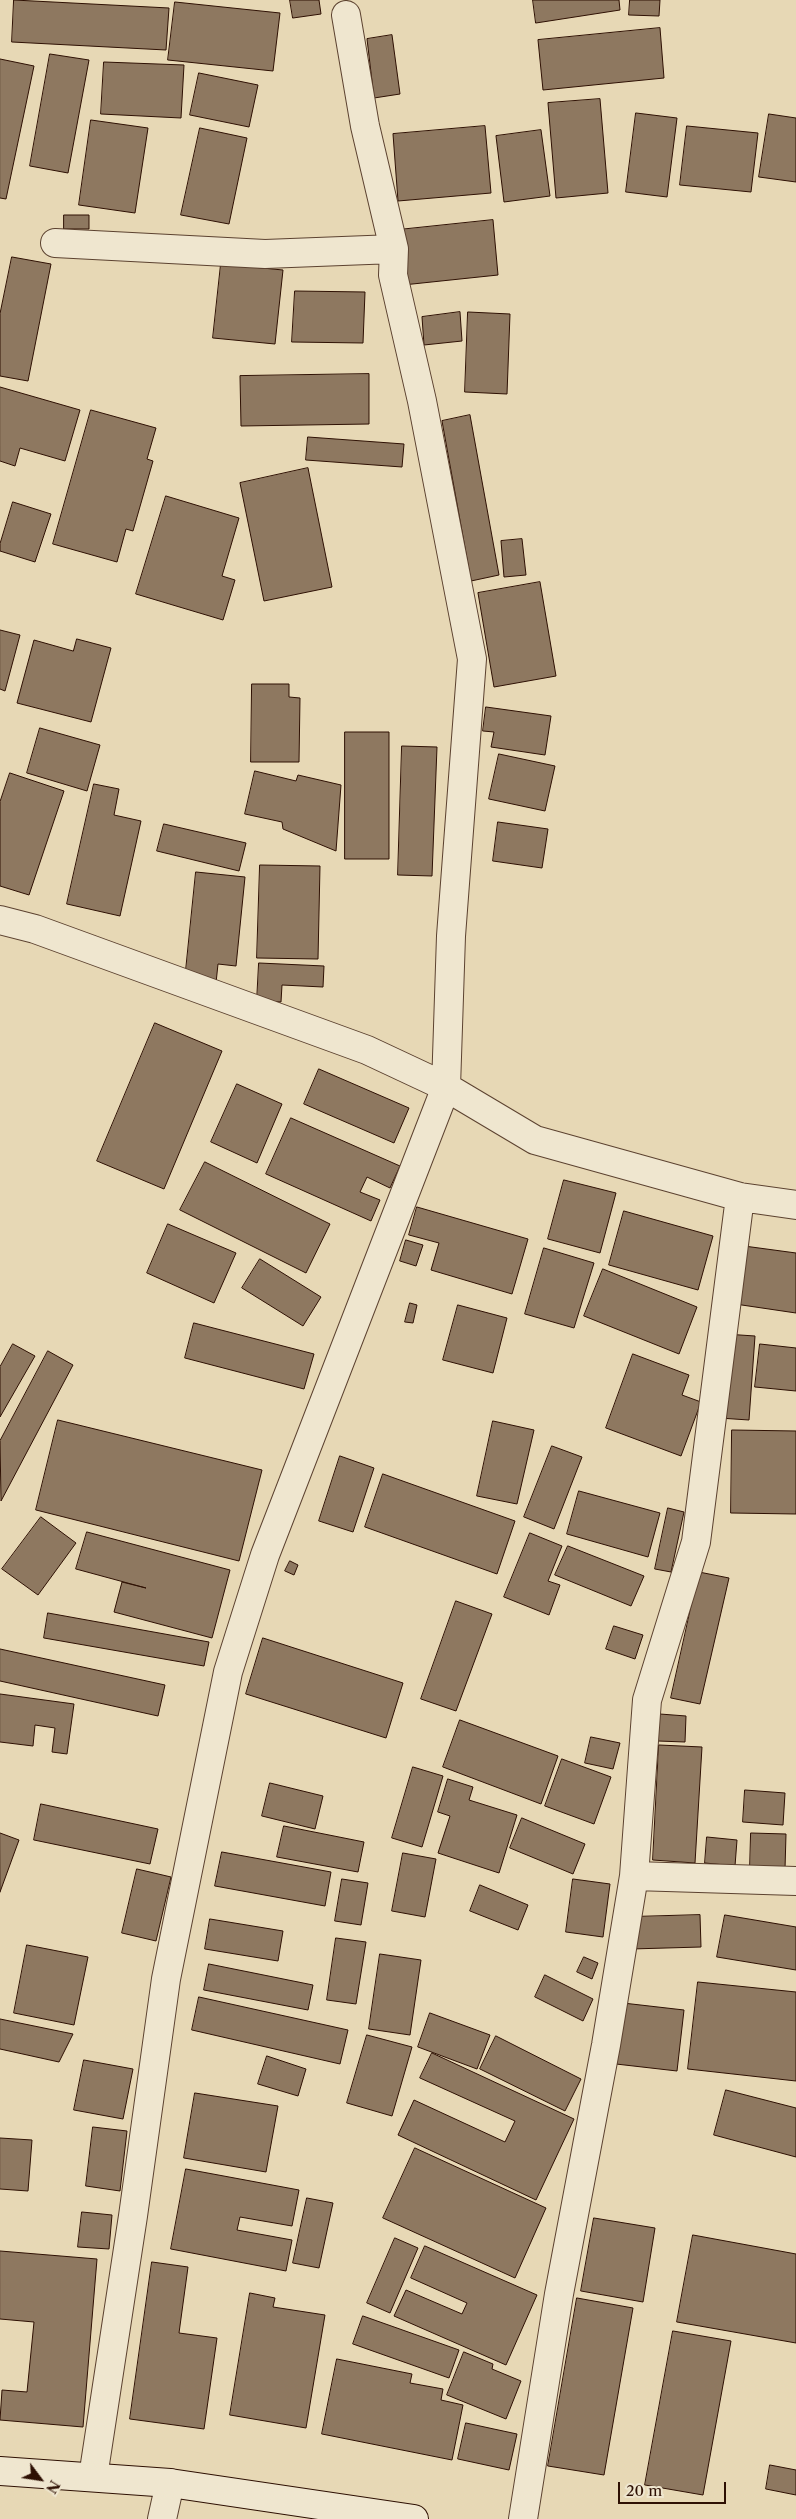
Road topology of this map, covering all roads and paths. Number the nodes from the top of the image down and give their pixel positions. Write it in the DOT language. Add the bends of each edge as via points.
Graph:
graph roads {
  1 [pos="346,15"];
  2 [pos="55,243"];
  3 [pos="394,249"];
  4 [pos="0,920"];
  5 [pos="446,1088"];
  6 [pos="740,1197"];
  7 [pos="796,1205"];
  8 [pos="634,1876"];
  9 [pos="796,1881"];
  10 [pos="0,2471"];
  11 [pos="93,2477"];
  12 [pos="170,2483"];
  13 [pos="162,2519"];
  14 [pos="414,2519"];
  15 [pos="523,2519"];
  1 -- 3 [label="street" via="365,126"];
  2 -- 3 [label="street" via="265,254"];
  3 -- 5 [label="street" via="393,275 422,401 472,659 451,936"];
  4 -- 5 [label="street" via="35,928 368,1050"];
  5 -- 6 [label="street" via="535,1140"];
  5 -- 11 [label="street" via="264,1555 228,1672 166,1979 134,2216"];
  6 -- 7 [label="street"];
  6 -- 8 [label="street" via="696,1542 647,1700"];
  8 -- 9 [label="street"];
  8 -- 15 [label="street" via="559,2294"];
  10 -- 11 [label="street"];
  11 -- 12 [label="street"];
  12 -- 13 [label="street"];
  12 -- 14 [label="street"];
}
